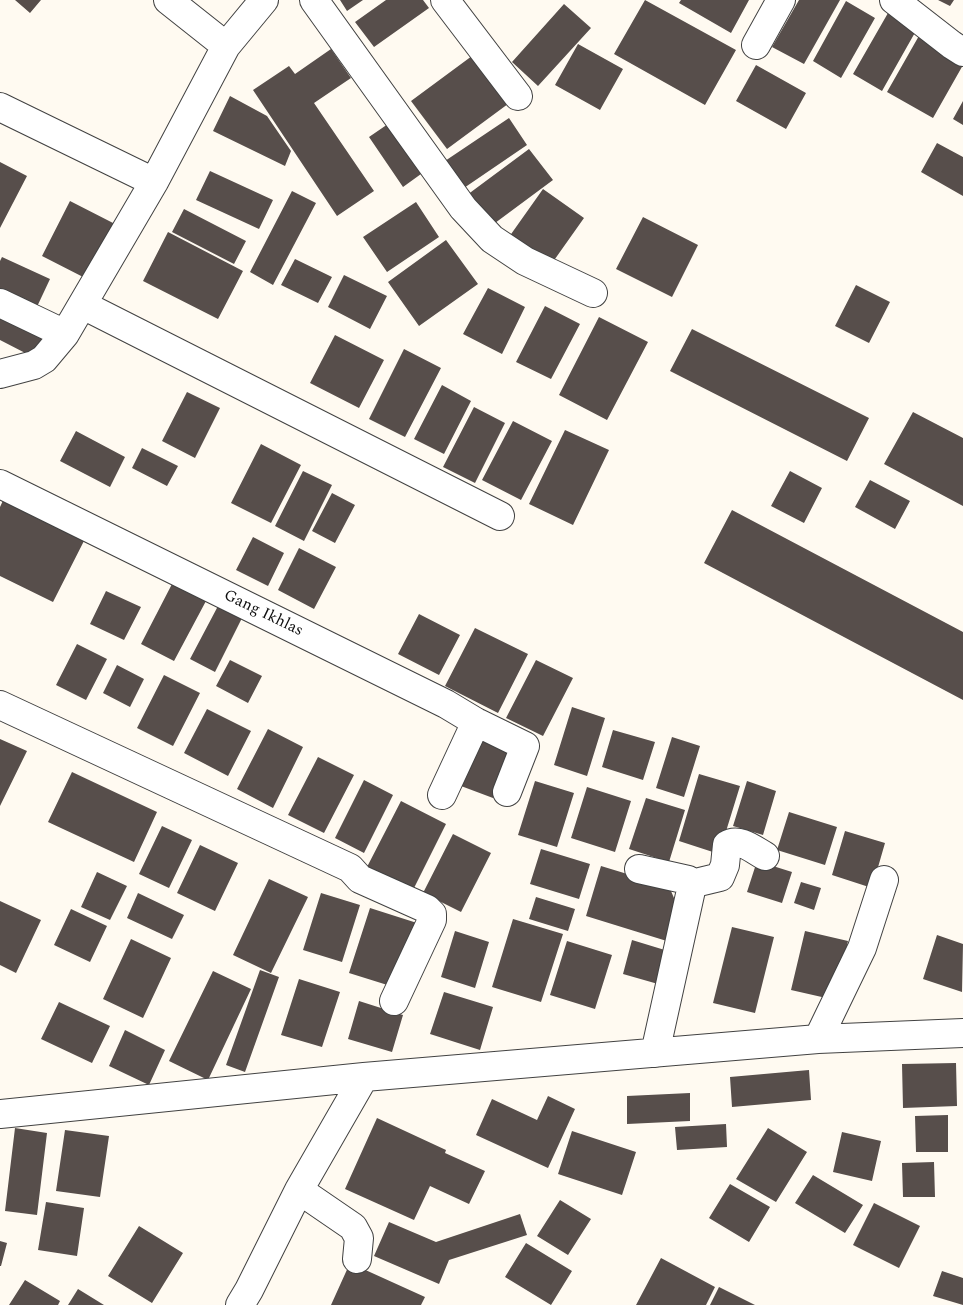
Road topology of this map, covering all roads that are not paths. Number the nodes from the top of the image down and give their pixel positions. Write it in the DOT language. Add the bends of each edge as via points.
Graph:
graph roads {
  1 [pos="168,0"];
  2 [pos="264,0"];
  3 [pos="314,0"];
  4 [pos="445,0"];
  5 [pos="781,0"];
  6 [pos="894,0"];
  7 [pos="756,45"];
  8 [pos="226,46"];
  9 [pos="963,52"];
  10 [pos="518,96"];
  11 [pos="0,107"];
  12 [pos="154,182"];
  13 [pos="594,293"];
  14 [pos="0,303"];
  15 [pos="83,305"];
  16 [pos="65,334"];
  17 [pos="0,374"];
  18 [pos="0,484"];
  19 [pos="500,516"];
  20 [pos="0,705"];
  21 [pos="476,722"];
  22 [pos="507,792"];
  23 [pos="442,795"];
  24 [pos="765,856"];
  25 [pos="639,869"];
  26 [pos="884,880"];
  27 [pos="691,884"];
  28 [pos="394,1001"];
  29 [pos="963,1032"];
  30 [pos="818,1039"];
  31 [pos="655,1053"];
  32 [pos="364,1077"];
  33 [pos="0,1114"];
  34 [pos="299,1190"];
  35 [pos="357,1259"];
  36 [pos="240,1305"];
  1 -- 8 [label="street"];
  2 -- 8 [label="street"];
  3 -- 13 [label="street" via="469,214 492,238 525,261"];
  4 -- 10 [label="street"];
  5 -- 7 [label="street"];
  6 -- 9 [label="street"];
  8 -- 12 [label="street"];
  11 -- 12 [label="street"];
  12 -- 15 [label="street"];
  14 -- 16 [label="street"];
  15 -- 16 [label="street"];
  15 -- 19 [label="street"];
  16 -- 17 [label="street" via="44,359"];
  18 -- 21 [label="street, Gang Ikhlas" via="446,704"];
  20 -- 28 [label="street" via="350,868 360,879 428,909 432,920"];
  21 -- 22 [label="street, Gang Ikhlas" via="525,746"];
  21 -- 23 [label="street"];
  24 -- 27 [label="street" via="732,842 727,845 720,877"];
  25 -- 27 [label="street" via="688,880"];
  26 -- 30 [label="street" via="862,948"];
  27 -- 31 [label="street"];
  29 -- 30 [label="street"];
  30 -- 31 [label="street"];
  31 -- 32 [label="street"];
  32 -- 33 [label="street"];
  32 -- 34 [label="street"];
  34 -- 35 [label="street" via="353,1227 359,1238"];
  34 -- 36 [label="street"];
}
